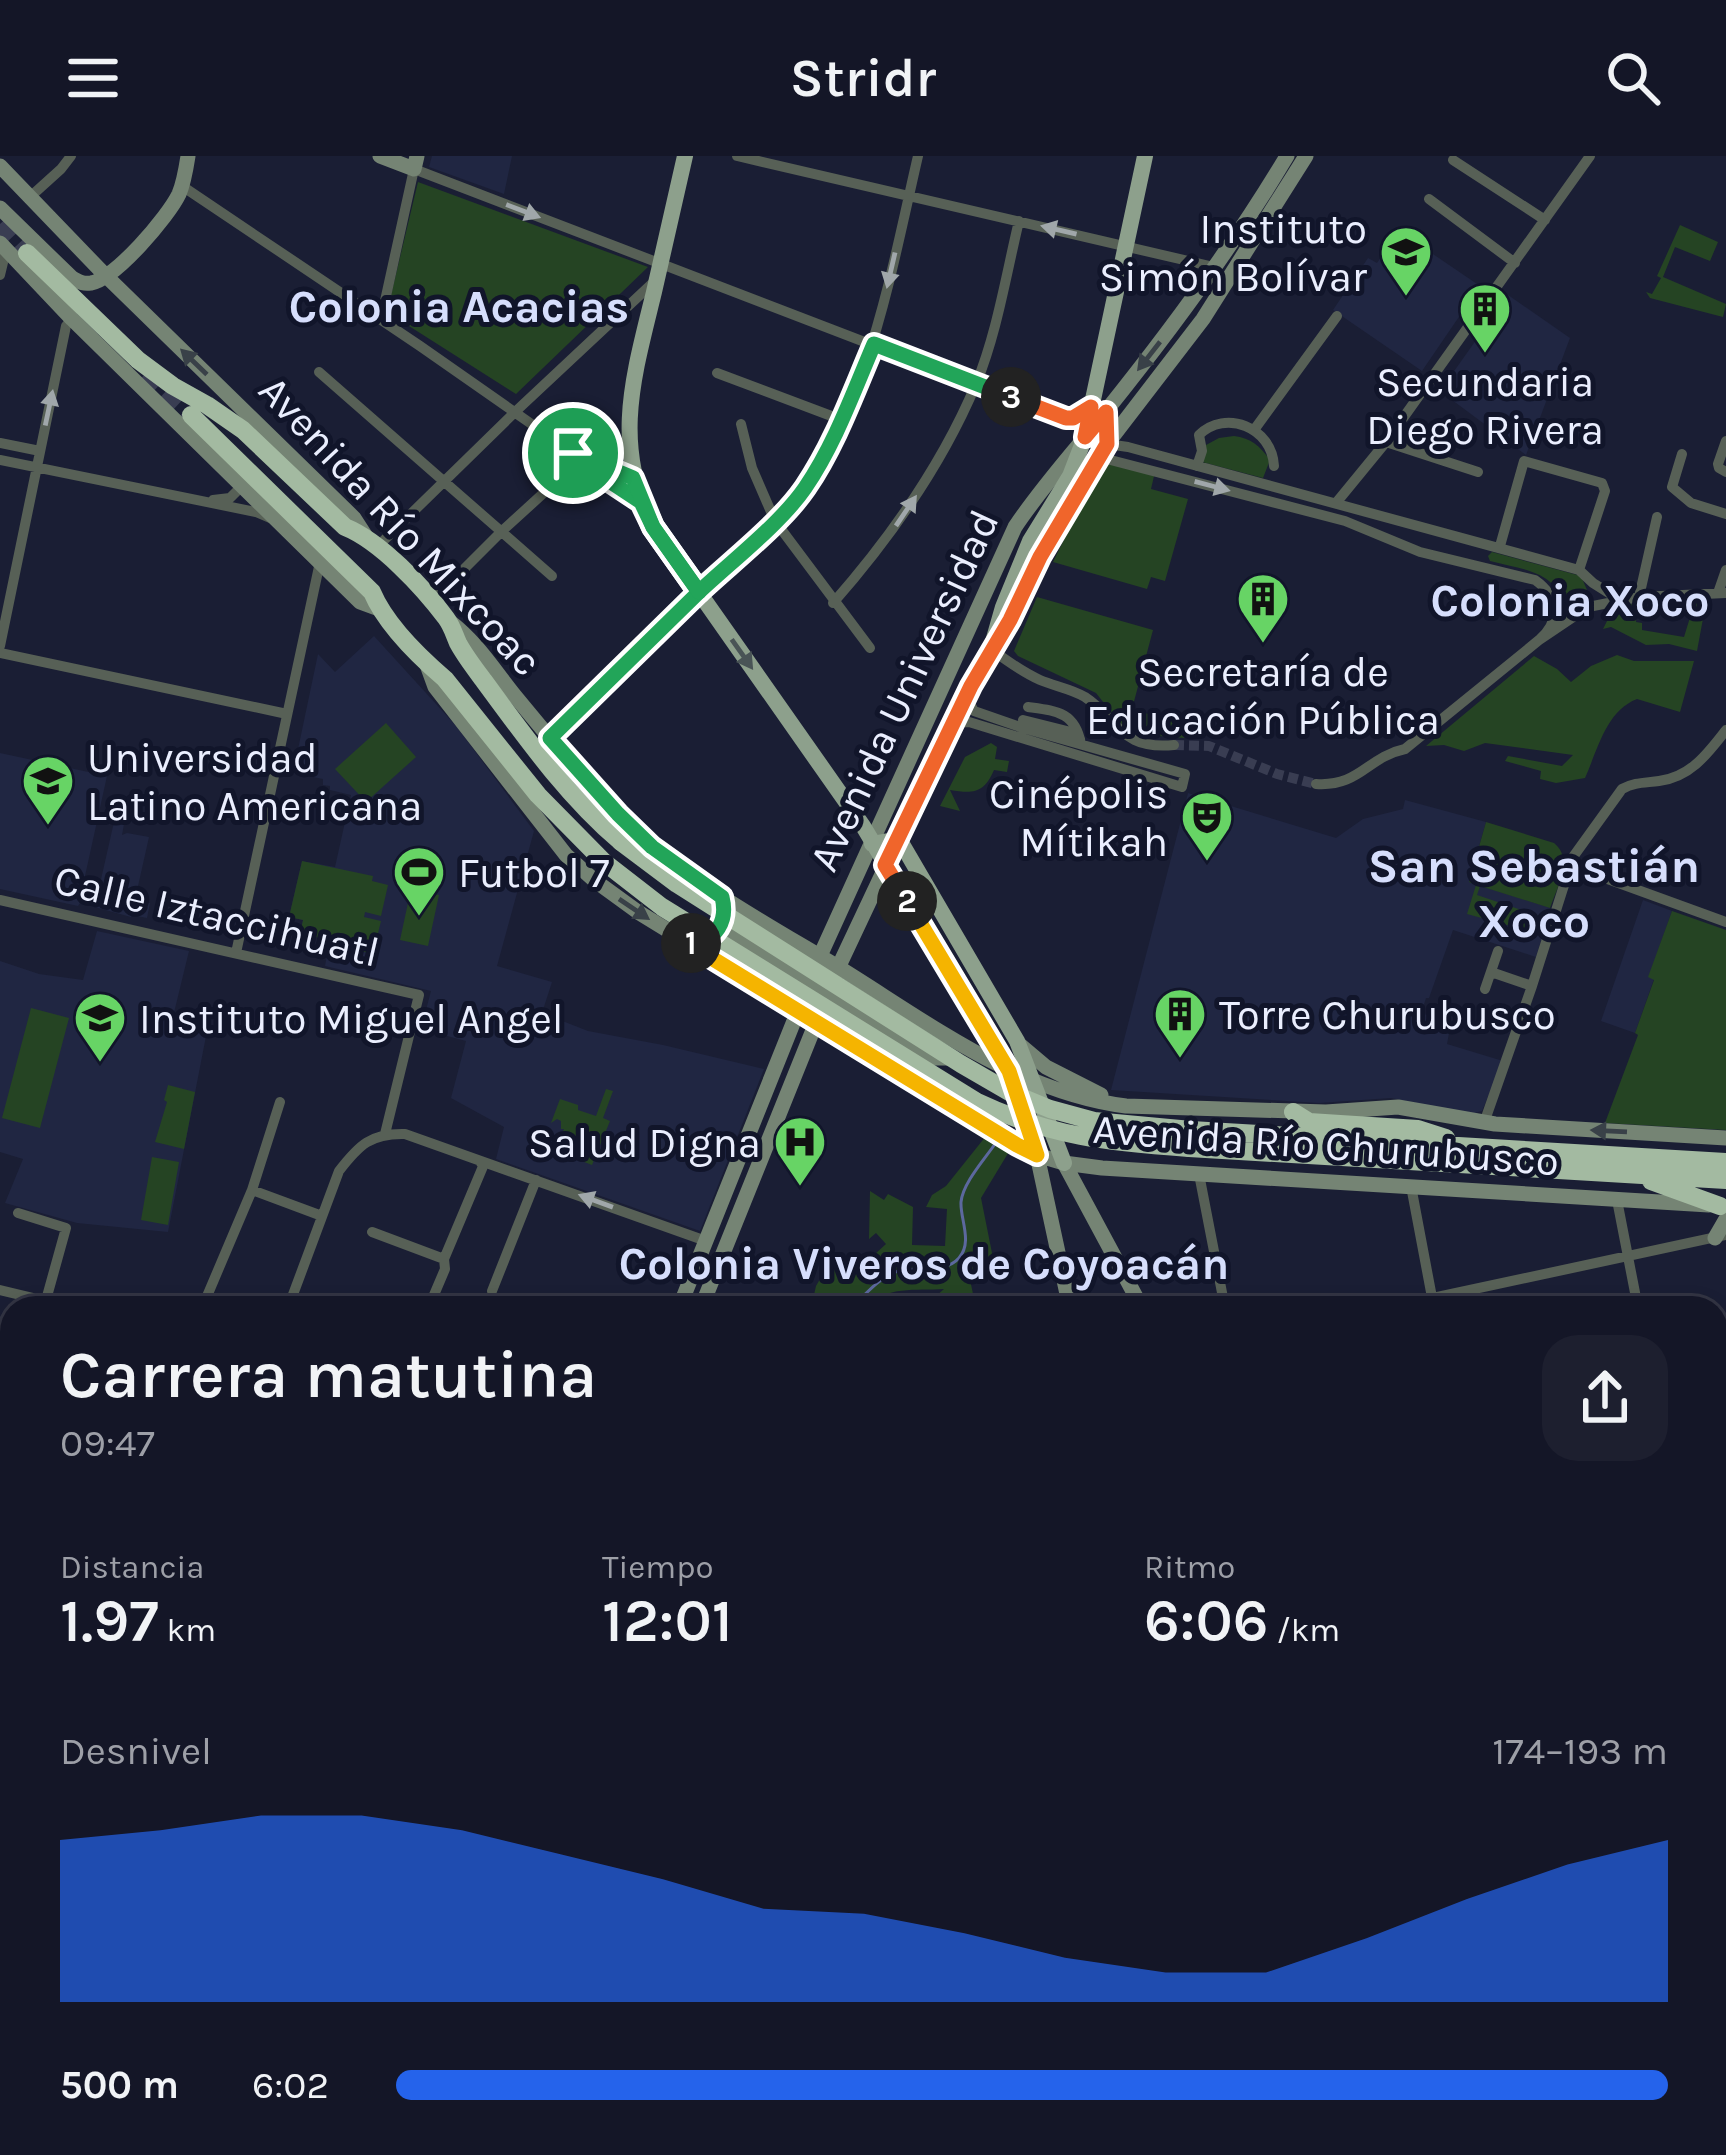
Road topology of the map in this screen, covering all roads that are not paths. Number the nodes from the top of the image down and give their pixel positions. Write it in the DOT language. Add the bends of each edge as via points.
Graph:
graph roads {
  1 [pos="71,156"];
  2 [pos="188,156"];
  3 [pos="380,156"];
  4 [pos="685,156"];
  5 [pos="736,156"];
  6 [pos="918,156"];
  7 [pos="1144,156"];
  8 [pos="1287,156"];
  9 [pos="1306,156"];
  10 [pos="1589,156"];
  11 [pos="1454,160"];
  12 [pos="415,163"];
  13 [pos="0,166"];
  14 [pos="182,186"];
  15 [pos="908,196"];
  16 [pos="30,197"];
  17 [pos="1429,199"];
  18 [pos="0,208"];
  19 [pos="1545,220"];
  20 [pos="1019,221"];
  21 [pos="1124,245"];
  22 [pos="3,246"];
  23 [pos="27,253"];
  24 [pos="1515,263"];
  25 [pos="1214,267"];
  26 [pos="658,272"];
  27 [pos="0,275"];
  28 [pos="105,275"];
  29 [pos="1337,316"];
  30 [pos="73,319"];
  31 [pos="381,320"];
  32 [pos="874,344"];
  33 [pos="319,372"];
  34 [pos="716,373"];
  35 [pos="976,383"];
  36 [pos="1098,410"];
  37 [pos="515,412"];
  38 [pos="191,415"];
  39 [pos="842,420"];
  40 [pos="741,424"];
  41 [pos="1254,430"];
  42 [pos="1085,437"];
  43 [pos="1726,441"];
  44 [pos="0,442"];
  45 [pos="1386,442"];
  46 [pos="40,451"];
  47 [pos="1103,451"];
  48 [pos="1682,454"];
  49 [pos="578,457"];
  50 [pos="0,460"];
  51 [pos="1197,466"];
  52 [pos="1274,466"];
  53 [pos="37,467"];
  54 [pos="1478,472"];
  55 [pos="1726,472"];
  56 [pos="633,478"];
  57 [pos="443,482"];
  58 [pos="242,486"];
  59 [pos="198,500"];
  60 [pos="641,502"];
  61 [pos="1336,503"];
  62 [pos="1726,514"];
  63 [pos="1657,517"];
  64 [pos="775,521"];
  65 [pos="279,522"];
  66 [pos="501,532"];
  67 [pos="371,541"];
  68 [pos="1500,546"];
  69 [pos="320,562"];
  70 [pos="1580,570"];
  71 [pos="1726,570"];
  72 [pos="552,576"];
  73 [pos="1593,583"];
  74 [pos="699,592"];
  75 [pos="1722,593"];
  76 [pos="1639,597"];
  77 [pos="1620,600"];
  78 [pos="431,602"];
  79 [pos="833,603"];
  80 [pos="1595,604"];
  81 [pos="379,609"];
  82 [pos="449,621"];
  83 [pos="1539,640"];
  84 [pos="869,648"];
  85 [pos="0,649"];
  86 [pos="992,649"];
  87 [pos="426,662"];
  88 [pos="966,696"];
  89 [pos="287,713"];
  90 [pos="953,723"];
  91 [pos="1024,723"];
  92 [pos="1726,730"];
  93 [pos="550,738"];
  94 [pos="1081,741"];
  95 [pos="1174,745"];
  96 [pos="1316,784"];
  97 [pos="899,838"];
  98 [pos="872,844"];
  99 [pos="1573,857"];
  100 [pos="885,865"];
  101 [pos="722,897"];
  102 [pos="0,900"];
  103 [pos="1726,922"];
  104 [pos="719,928"];
  105 [pos="687,943"];
  106 [pos="1498,951"];
  107 [pos="236,952"];
  108 [pos="820,956"];
  109 [pos="1491,973"];
  110 [pos="1532,986"];
  111 [pos="1485,989"];
  112 [pos="818,994"];
  113 [pos="1017,1041"];
  114 [pos="969,1048"];
  115 [pos="1009,1071"];
  116 [pos="1034,1082"];
  117 [pos="280,1102"];
  118 [pos="1123,1106"];
  119 [pos="1293,1112"];
  120 [pos="1484,1123"];
  121 [pos="385,1134"];
  122 [pos="1726,1138"];
  123 [pos="1190,1139"];
  124 [pos="1468,1146"];
  125 [pos="1037,1155"];
  126 [pos="1064,1162"];
  127 [pos="1726,1162"];
  128 [pos="481,1163"];
  129 [pos="1134,1170"];
  130 [pos="1199,1174"];
  131 [pos="1623,1174"];
  132 [pos="536,1180"];
  133 [pos="1726,1180"];
  134 [pos="1411,1186"];
  135 [pos="252,1190"];
  136 [pos="1617,1200"];
  137 [pos="1724,1212"];
  138 [pos="18,1213"];
  139 [pos="322,1216"];
  140 [pos="372,1232"];
  141 [pos="1721,1236"];
  142 [pos="706,1241"];
  143 [pos="1628,1256"];
  144 [pos="443,1259"];
  145 [pos="492,1291"];
  146 [pos="47,1296"];
  147 [pos="207,1296"];
  148 [pos="292,1296"];
  149 [pos="434,1296"];
  150 [pos="684,1296"];
  151 [pos="705,1296"];
  152 [pos="1067,1296"];
  153 [pos="1136,1296"];
  154 [pos="1223,1296"];
  155 [pos="1432,1296"];
  156 [pos="1462,1296"];
  157 [pos="1636,1296"];
  1 -- 16 [label="street"];
  2 -- 14 [label="main road"];
  3 -- 12 [label="main road"];
  4 -- 26 [label="main road"];
  5 -- 15 [label="street"];
  6 -- 15 [label="street"];
  7 -- 21 [label="main road"];
  8 -- 25 [label="main road"];
  9 -- 47 [label="main road, Avenida Universidad" via="1203,319"];
  10 -- 19 [label="street"];
  11 -- 19 [label="street"];
  12 -- 26 [label="street, one-way"];
  12 -- 31 [label="street"];
  13 -- 16 [label="main road, Avenida Río Mixcoac"];
  14 -- 28 [label="main road" via="151,235"];
  14 -- 31 [label="street"];
  15 -- 20 [label="street"];
  15 -- 32 [label="street, one-way"];
  16 -- 28 [label="main road, Avenida Río Mixcoac"];
  17 -- 24 [label="street"];
  18 -- 28 [label="main road" via="74,280"];
  19 -- 24 [label="street"];
  21 -- 20 [label="street, one-way"];
  20 -- 35 [label="street"];
  21 -- 25 [label="street"];
  21 -- 36 [label="main road"];
  22 -- 27 [label="street"];
  22 -- 30 [label="main road, Avenida Río Mixcoac"];
  23 -- 67 [label="highway" via="137,360 243,430 345,527"];
  24 -- 45 [label="street"];
  25 -- 36 [label="main road, one-way"];
  26 -- 32 [label="street"];
  26 -- 37 [label="street"];
  26 -- 56 [label="main road" via="630,397"];
  67 -- 28 [label="main road, Avenida Río Mixcoac, one-way"];
  29 -- 41 [label="street"];
  46 -- 30 [label="street, one-way" via="65,326"];
  30 -- 58 [label="main road, Avenida Río Mixcoac"];
  31 -- 37 [label="street"];
  32 -- 35 [label="street"];
  32 -- 39 [label="street"];
  33 -- 57 [label="street"];
  34 -- 39 [label="street"];
  35 -- 36 [label="street" via="1060,417"];
  79 -- 35 [label="street, one-way" via="911,503"];
  36 -- 42 [label="main road"];
  36 -- 47 [label="main road"];
  37 -- 49 [label="street"];
  37 -- 57 [label="street"];
  38 -- 81 [label="highway" via="372,592"];
  39 -- 64 [label="street" via="806,487"];
  40 -- 64 [label="street"];
  41 -- 51 [label="street" via="1208,427 1198,435"];
  41 -- 52 [label="street" via="1270,446"];
  42 -- 86 [label="main road" via="1030,542"];
  42 -- 98 [label="main road, Avenida Universidad" via="1015,526"];
  43 -- 55 [label="street" via="1718,464"];
  44 -- 46 [label="street"];
  45 -- 54 [label="street"];
  45 -- 61 [label="street"];
  46 -- 53 [label="street"];
  47 -- 51 [label="street" via="1128,447"];
  47 -- 83 [label="street, one-way" via="1534,580 1555,609"];
  47 -- 86 [label="main road, Avenida Universidad"];
  48 -- 62 [label="street" via="1672,487"];
  49 -- 56 [label="street"];
  49 -- 60 [label="street"];
  49 -- 66 [label="street"];
  50 -- 53 [label="street"];
  51 -- 61 [label="street"];
  53 -- 59 [label="street"];
  53 -- 85 [label="street"];
  56 -- 60 [label="main road"];
  57 -- 66 [label="street"];
  57 -- 67 [label="street"];
  58 -- 59 [label="street" via="230,498"];
  58 -- 65 [label="main road, Avenida Río Mixcoac"];
  59 -- 65 [label="street"];
  60 -- 74 [label="main road"];
  61 -- 68 [label="street"];
  63 -- 76 [label="street"];
  64 -- 74 [label="street"];
  64 -- 79 [label="street"];
  65 -- 69 [label="main road, Avenida Río Mixcoac"];
  66 -- 72 [label="street"];
  66 -- 78 [label="street"];
  67 -- 78 [label="highway, Avenida Río Mixcoac"];
  68 -- 70 [label="street"];
  68 -- 70 [label="street" via="1527,461 1605,486"];
  69 -- 81 [label="main road, Avenida Río Mixcoac" via="360,602"];
  69 -- 89 [label="street"];
  70 -- 73 [label="street"];
  71 -- 75 [label="street"];
  73 -- 77 [label="street"];
  73 -- 80 [label="street"];
  74 -- 93 [label="street"];
  74 -- 98 [label="main road, one-way"];
  75 -- 76 [label="street"];
  76 -- 77 [label="street"];
  77 -- 80 [label="street"];
  78 -- 82 [label="highway, Avenida Río Mixcoac"];
  79 -- 84 [label="street"];
  80 -- 83 [label="street"];
  81 -- 87 [label="highway, Avenida Río Mixcoac"];
  82 -- 93 [label="main road, Avenida Río Mixcoac"];
  82 -- 112 [label="highway, bridge" via="482,679 594,819"];
  83 -- 96 [label="street" via="1405,749 1340,783"];
  85 -- 89 [label="street"];
  86 -- 88 [label="main road, Avenida Universidad"];
  86 -- 95 [label="street" via="1084,697 1132,739"];
  87 -- 105 [label="main road, Avenida Río Mixcoac, one-way" via="435,688 566,855"];
  87 -- 112 [label="highway, bridge" via="604,862 662,907"];
  88 -- 90 [label="main road, Avenida Universidad"];
  88 -- 91 [label="street" via="974,711"];
  89 -- 107 [label="street"];
  90 -- 91 [label="street"];
  90 -- 97 [label="main road, Avenida Universidad"];
  91 -- 94 [label="street"];
  91 -- 94 [label="street" via="1065,714"];
  91 -- 94 [label="street" via="1182,787 1185,774"];
  92 -- 99 [label="street" via="1688,771 1622,789"];
  93 -- 101 [label="main road, Avenida Río Mixcoac" via="652,847"];
  97 -- 98 [label="main road"];
  97 -- 100 [label="main road, Avenida Universidad"];
  97 -- 113 [label="main road"];
  98 -- 100 [label="main road"];
  98 -- 108 [label="main road, Avenida Universidad"];
  99 -- 103 [label="street" via="1580,868"];
  99 -- 110 [label="street"];
  100 -- 112 [label="main road, Avenida Universidad"];
  100 -- 115 [label="main road"];
  101 -- 104 [label="main road"];
  101 -- 108 [label="main road, Avenida Río Mixcoac"];
  102 -- 107 [label="street, Calle Iztaccihuatl"];
  104 -- 105 [label="main road"];
  104 -- 112 [label="main road"];
  105 -- 112 [label="main road, Avenida Río Mixcoac"];
  106 -- 109 [label="street"];
  107 -- 121 [label="street, Calle Iztaccihuatl" via="419,995"];
  108 -- 112 [label="main road, Avenida Universidad"];
  108 -- 112 [label="main road, Avenida Río Churubusco"];
  109 -- 110 [label="street"];
  109 -- 111 [label="street"];
  110 -- 120 [label="street"];
  112 -- 114 [label="main road, Avenida Río Churubusco"];
  112 -- 114 [label="main road" via="927,1055 953,1058"];
  112 -- 123 [label="highway, bridge" via="1030,1102"];
  112 -- 125 [label="main road, Avenida Río Churubusco"];
  112 -- 142 [label="main road, Avenida Universidad"];
  112 -- 151 [label="main road, Avenida Universidad"];
  113 -- 116 [label="main road"];
  113 -- 118 [label="main road" via="1046,1067"];
  114 -- 115 [label="main road, Avenida Río Churubusco"];
  115 -- 116 [label="main road, Avenida Río Churubusco"];
  115 -- 125 [label="main road"];
  116 -- 118 [label="main road, Avenida Río Churubusco"];
  116 -- 126 [label="main road"];
  117 -- 135 [label="street"];
  118 -- 119 [label="main road, Avenida Río Churubusco"];
  118 -- 129 [label="main road" via="1114,1143"];
  119 -- 120 [label="main road, Avenida Río Churubusco" via="1398,1106"];
  119 -- 124 [label="highway" via="1309,1122 1418,1129"];
  122 -- 120 [label="main road, Avenida Río Churubusco, one-way"];
  121 -- 128 [label="street"];
  121 -- 139 [label="street" via="338,1171"];
  123 -- 124 [label="highway"];
  123 -- 131 [label="highway"];
  124 -- 127 [label="highway"];
  125 -- 126 [label="main road, Avenida Río Churubusco"];
  125 -- 152 [label="main road"];
  126 -- 129 [label="main road, Avenida Río Churubusco"];
  126 -- 153 [label="main road"];
  128 -- 132 [label="street"];
  128 -- 144 [label="street"];
  129 -- 130 [label="main road, Avenida Río Churubusco"];
  130 -- 134 [label="main road, Avenida Río Churubusco"];
  130 -- 154 [label="street"];
  131 -- 133 [label="highway"];
  131 -- 137 [label="highway"];
  142 -- 132 [label="street, one-way"];
  132 -- 145 [label="street"];
  134 -- 136 [label="main road, Avenida Río Churubusco"];
  134 -- 155 [label="street"];
  135 -- 139 [label="street"];
  135 -- 147 [label="street"];
  136 -- 137 [label="main road, Avenida Río Churubusco"];
  136 -- 143 [label="street"];
  137 -- 141 [label="main road"];
  138 -- 146 [label="street" via="66,1228"];
  139 -- 148 [label="street"];
  140 -- 144 [label="street"];
  141 -- 143 [label="street"];
  142 -- 150 [label="main road, Avenida Universidad"];
  143 -- 156 [label="street"];
  143 -- 157 [label="street"];
  144 -- 149 [label="street"];
}
